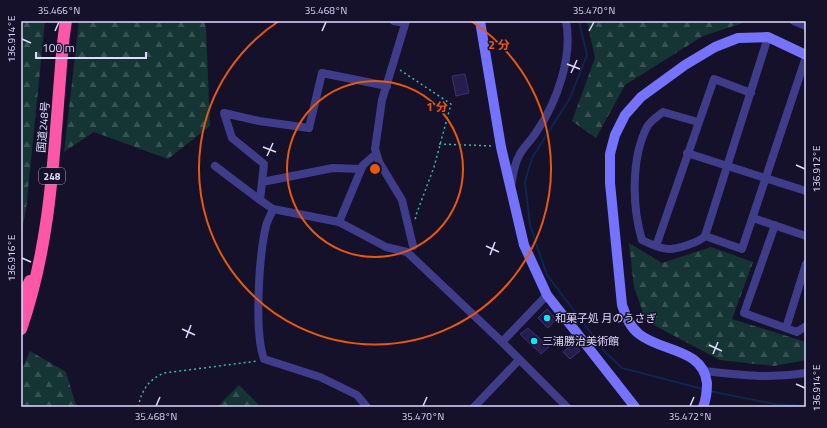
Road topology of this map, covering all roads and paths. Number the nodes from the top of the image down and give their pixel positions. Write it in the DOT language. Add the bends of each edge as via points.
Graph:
graph roads {
  1 [pos="61,21"];
  2 [pos="66,21"];
  3 [pos="394,21"];
  4 [pos="480,21"];
  5 [pos="566,21"];
  6 [pos="794,21"];
  7 [pos="406,22"];
  8 [pos="806,26"];
  9 [pos="768,37"];
  10 [pos="806,56"];
  11 [pos="393,66"];
  12 [pos="387,86"];
  13 [pos="751,93"];
  14 [pos="698,122"];
  15 [pos="439,144"];
  16 [pos="501,147"];
  17 [pos="688,153"];
  18 [pos="376,154"];
  19 [pos="215,166"];
  20 [pos="726,166"];
  21 [pos="362,169"];
  22 [pos="766,178"];
  23 [pos="262,182"];
  24 [pos="511,186"];
  25 [pos="806,191"];
  26 [pos="260,200"];
  27 [pos="273,209"];
  28 [pos="753,218"];
  29 [pos="339,222"];
  30 [pos="415,222"];
  31 [pos="775,225"];
  32 [pos="705,236"];
  33 [pos="806,236"];
  34 [pos="414,246"];
  35 [pos="656,246"];
  36 [pos="806,264"];
  37 [pos="32,276"];
  38 [pos="547,295"];
  39 [pos="21,300"];
  40 [pos="21,314"];
  41 [pos="806,326"];
  42 [pos="21,328"];
  43 [pos="786,328"];
  44 [pos="502,342"];
  45 [pos="264,360"];
  46 [pos="519,360"];
  47 [pos="705,372"];
  48 [pos="806,373"];
  49 [pos="138,407"];
  50 [pos="367,407"];
  51 [pos="474,407"];
  52 [pos="567,407"];
  53 [pos="635,407"];
  54 [pos="703,407"];
  1 -- 37 [label="highway, 国道248号 / 248" via="48,175"];
  2 -- 42 [label="highway, 国道248号 / 248" via="51,195 35,285"];
  3 -- 7 [label="street"];
  4 -- 16 [label="street"];
  5 -- 24 [label="street" via="567,56 557,92 538,130 518,156"];
  6 -- 8 [label="street"];
  7 -- 11 [label="street"];
  9 -- 10 [label="street"];
  9 -- 13 [label="street"];
  9 -- 47 [label="street" via="738,38 715,47 641,97 625,115 615,135 610,154 610,183 621,298 628,322 646,339 686,355"];
  10 -- 22 [label="street"];
  11 -- 12 [label="street"];
  11 -- 15 [label="path" via="451,104"];
  12 -- 18 [label="street" via="382,100"];
  12 -- 23 [label="street" via="322,73 309,128 224,113 232,138 264,164"];
  13 -- 14 [label="street" via="714,79"];
  13 -- 20 [label="street"];
  14 -- 17 [label="street"];
  14 -- 35 [label="street" via="663,112 648,126 639,146 635,177 638,225 642,240"];
  15 -- 16 [label="path"];
  15 -- 30 [label="path"];
  16 -- 24 [label="street"];
  17 -- 20 [label="street"];
  17 -- 35 [label="street"];
  18 -- 21 [label="street"];
  18 -- 34 [label="street" via="402,200"];
  19 -- 26 [label="street"];
  20 -- 22 [label="street"];
  20 -- 32 [label="street"];
  21 -- 23 [label="street" via="333,168"];
  21 -- 29 [label="street"];
  22 -- 25 [label="street"];
  22 -- 28 [label="street"];
  23 -- 26 [label="street"];
  24 -- 38 [label="street" via="524,245"];
  26 -- 27 [label="street"];
  27 -- 29 [label="street"];
  27 -- 45 [label="street" via="266,225 260,279 258,331"];
  28 -- 31 [label="street"];
  28 -- 32 [label="street" via="742,249"];
  29 -- 44 [label="street" via="386,246 407,252"];
  31 -- 33 [label="street"];
  31 -- 43 [label="street" via="744,313"];
  32 -- 35 [label="street" via="701,240 670,249"];
  36 -- 43 [label="street"];
  37 -- 39 [label="highway, 248"];
  37 -- 40 [label="highway, 国道248号 / 248"];
  38 -- 44 [label="street"];
  38 -- 53 [label="street"];
  41 -- 43 [label="street" via="797,332"];
  44 -- 46 [label="street"];
  45 -- 49 [label="path" via="164,373 154,377 147,384"];
  45 -- 50 [label="street" via="320,377 358,395"];
  46 -- 51 [label="street"];
  46 -- 52 [label="street"];
  47 -- 48 [label="street" via="759,377"];
  47 -- 54 [label="street" via="707,388"];
}
